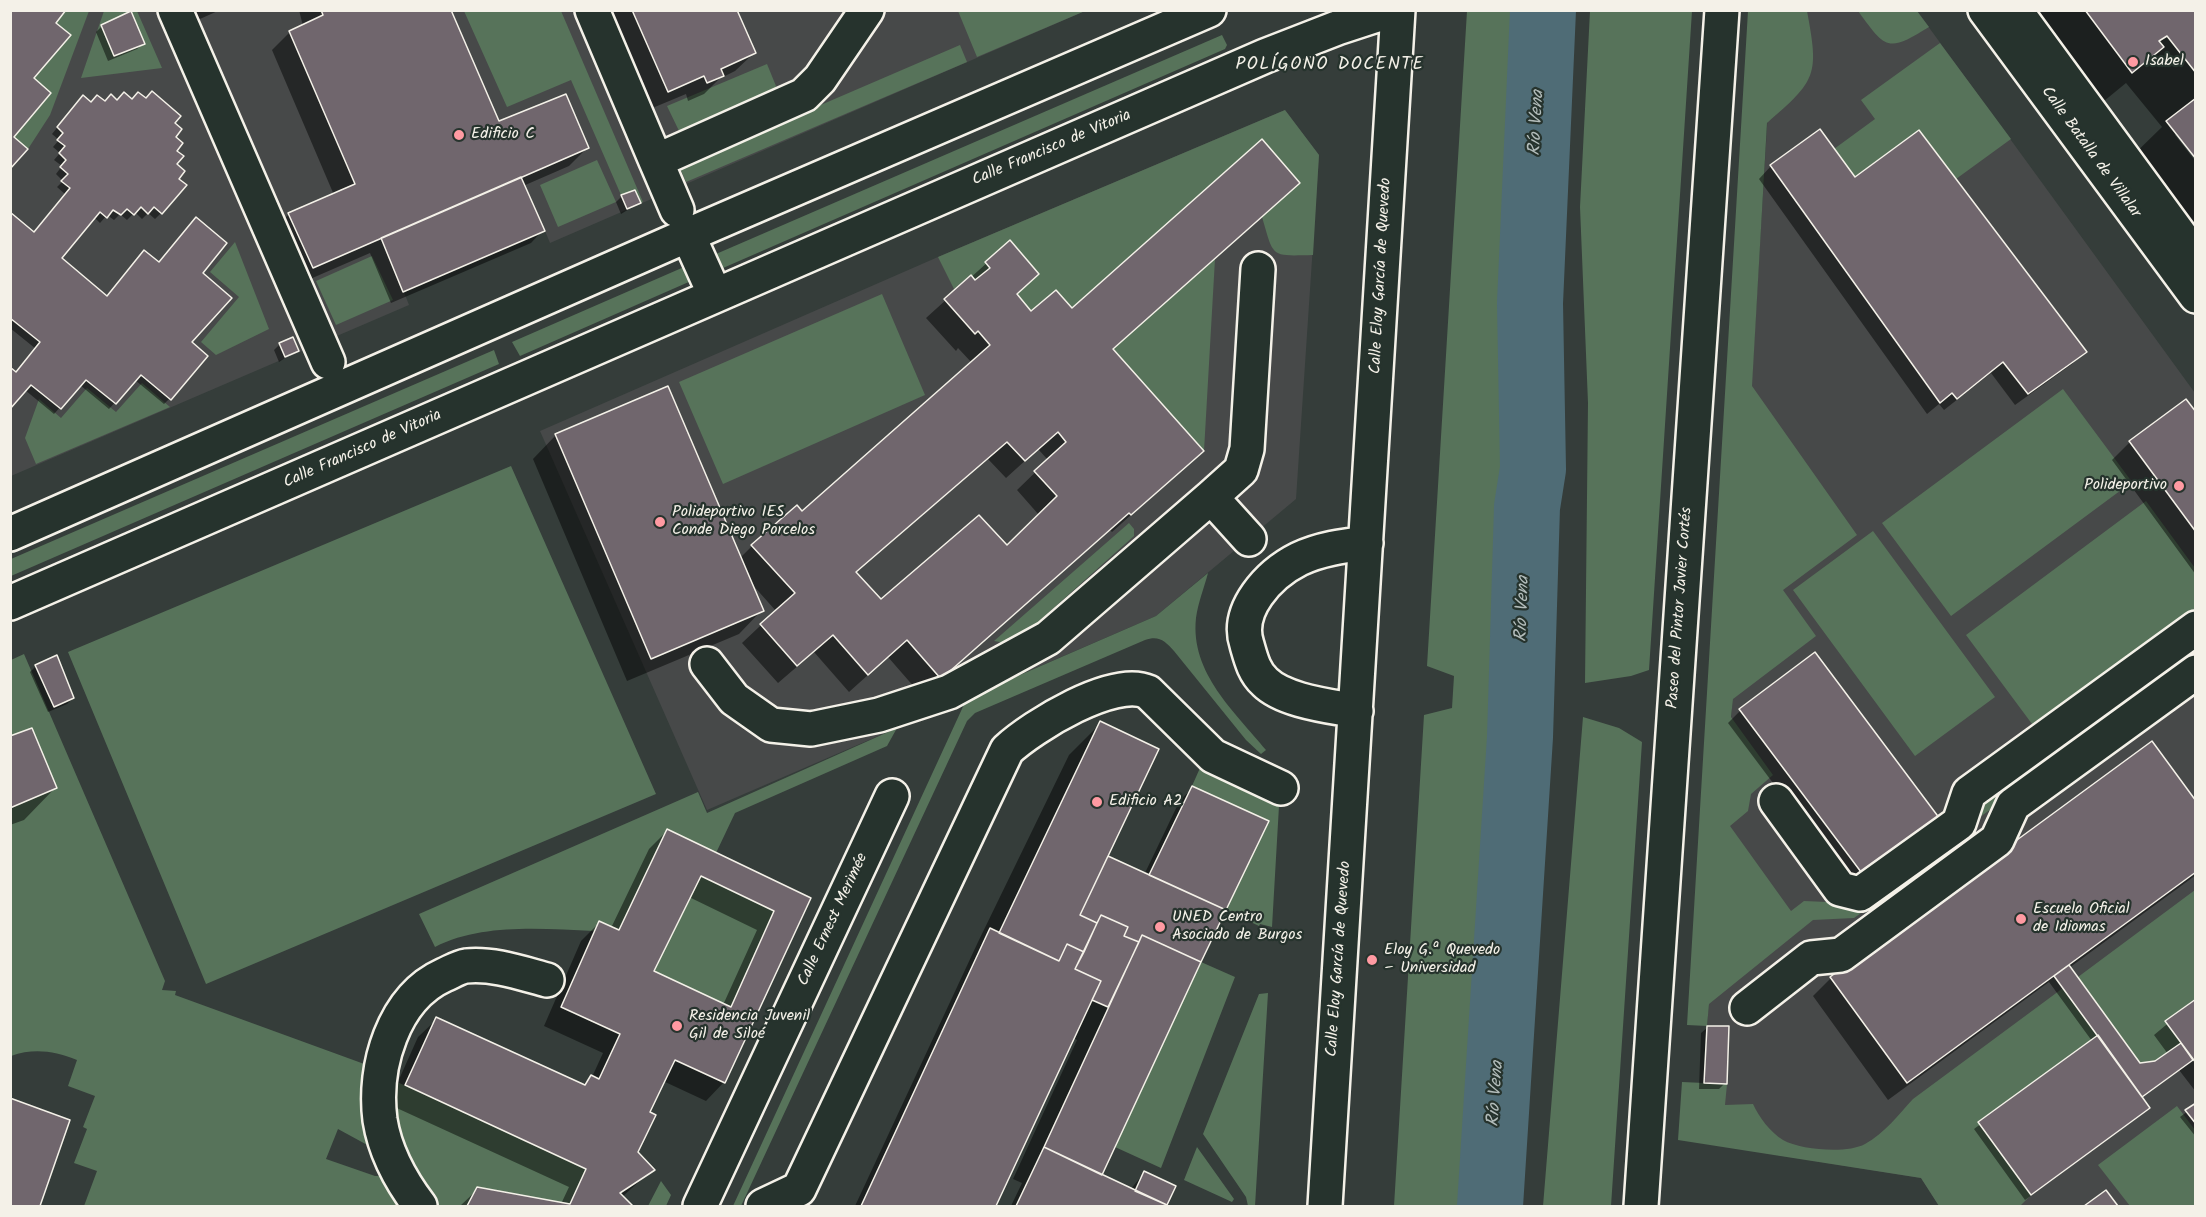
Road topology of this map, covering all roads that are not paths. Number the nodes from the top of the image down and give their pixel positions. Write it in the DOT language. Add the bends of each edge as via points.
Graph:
graph roads {
  1 [pos="175,10"];
  2 [pos="592,10"];
  3 [pos="867,10"];
  4 [pos="1209,10"];
  5 [pos="1392,10"];
  6 [pos="1398,10"];
  7 [pos="1722,10"];
  8 [pos="1985,10"];
  9 [pos="2015,10"];
  10 [pos="672,199"];
  11 [pos="2196,257"];
  12 [pos="1258,269"];
  13 [pos="715,295"];
  14 [pos="2196,296"];
  15 [pos="324,352"];
  16 [pos="1211,497"];
  17 [pos="10,534"];
  18 [pos="1249,539"];
  19 [pos="1366,543"];
  20 [pos="10,603"];
  21 [pos="2196,628"];
  22 [pos="706,664"];
  23 [pos="2196,672"];
  24 [pos="1356,711"];
  25 [pos="1281,788"];
  26 [pos="892,796"];
  27 [pos="1776,801"];
  28 [pos="547,980"];
  29 [pos="1747,1008"];
  30 [pos="420,1206"];
  31 [pos="700,1206"];
  32 [pos="763,1206"];
  33 [pos="1325,1206"];
  34 [pos="1641,1206"];
  1 -- 15 [label="street"];
  2 -- 10 [label="street"];
  3 -- 10 [label="street" via="820,79 804,95"];
  4 -- 10 [label="street"];
  5 -- 13 [label="street, Calle Francisco de Vitoria" via="1265,56"];
  6 -- 19 [label="street, Calle Eloy García de Quevedo"];
  7 -- 34 [label="street, Paseo del Pintor Javier Cortés"];
  8 -- 14 [label="street, Calle Batalla de Villalar"];
  9 -- 11 [label="street, Calle Batalla de Villalar"];
  10 -- 13 [label="street"];
  10 -- 17 [label="street"];
  12 -- 16 [label="street" via="1247,449 1240,470"];
  13 -- 20 [label="street, Calle Francisco de Vitoria"];
  16 -- 18 [label="street"];
  16 -- 22 [label="street" via="1048,638 939,696 879,715 811,729 771,725 734,699"];
  19 -- 24 [label="street, Calle Eloy García de Quevedo"];
  19 -- 24 [label="street" via="1299,559 1278,573 1248,607 1243,634 1254,667 1278,691 1319,705"];
  21 -- 27 [label="street" via="1969,793 1959,823 1860,894 1840,889"];
  23 -- 29 [label="street" via="2013,805 1997,840 1841,955 1811,958"];
  24 -- 33 [label="street, Calle Eloy García de Quevedo"];
  25 -- 32 [label="street" via="1213,756 1141,689 1102,694 1038,725 1019,739 1007,750 799,1189"];
  26 -- 31 [label="street, Calle Ernest Merimée"];
  28 -- 30 [label="street" via="490,966 464,966 418,990 403,1010 390,1037 380,1074 380,1122 393,1161"];
}
